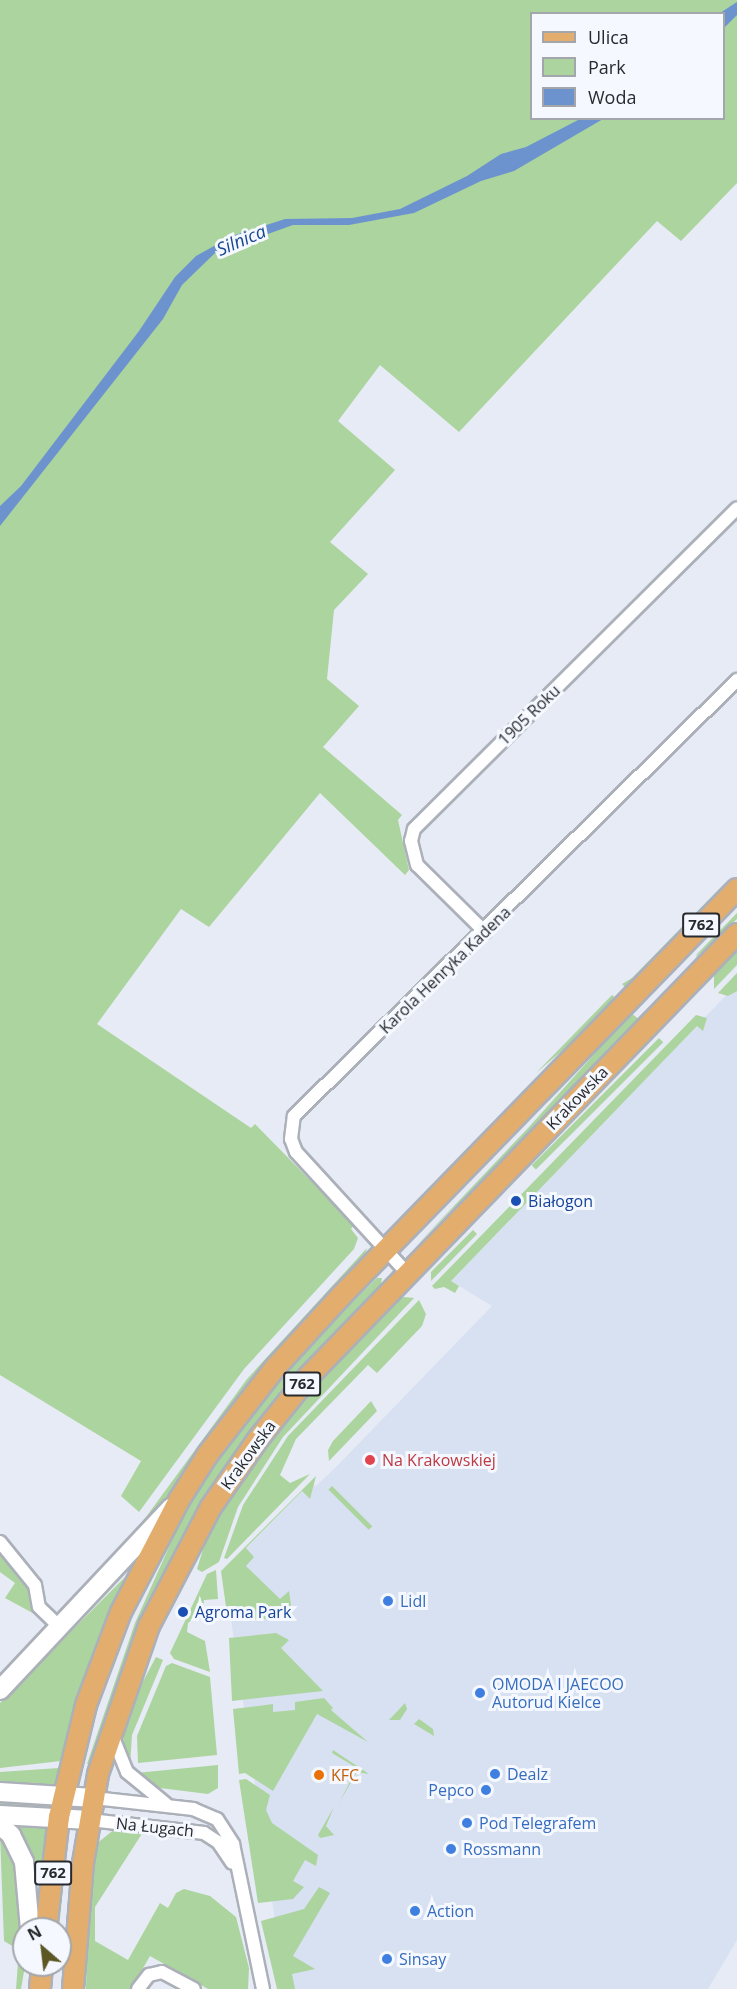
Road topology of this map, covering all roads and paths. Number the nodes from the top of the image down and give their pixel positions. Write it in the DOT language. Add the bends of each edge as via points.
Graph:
graph roads {
  1 [pos="737,508"];
  2 [pos="737,680"];
  3 [pos="737,889"];
  4 [pos="485,932"];
  5 [pos="737,934"];
  6 [pos="387,1248"];
  7 [pos="407,1273"];
  8 [pos="179,1500"];
  9 [pos="0,1542"];
  10 [pos="61,1628"];
  11 [pos="0,1690"];
  12 [pos="111,1730"];
  13 [pos="0,1792"];
  14 [pos="64,1794"];
  15 [pos="94,1798"];
  16 [pos="170,1806"];
  17 [pos="0,1815"];
  18 [pos="59,1817"];
  19 [pos="90,1820"];
  20 [pos="0,1825"];
  21 [pos="237,1873"];
  22 [pos="29,1917"];
  23 [pos="47,1917"];
  24 [pos="73,1989"];
  25 [pos="138,1989"];
  26 [pos="194,1989"];
  27 [pos="263,1989"];
  1 -- 4 [label="street, 1905 Roku" via="414,830 411,841 417,865"];
  2 -- 4 [label="street, Karola Henryka Kadena"];
  3 -- 6 [label="main road, Krakowska / 762"];
  4 -- 6 [label="street, Karola Henryka Kadena" via="294,1116 291,1139 296,1152"];
  5 -- 7 [label="main road, Krakowska / 762"];
  6 -- 7 [label="street, Karola Henryka Kadena"];
  6 -- 8 [label="main road, Krakowska / 762" via="254,1393"];
  7 -- 12 [label="main road, Krakowska / 762" via="307,1378 223,1490 167,1588"];
  8 -- 10 [label="main road"];
  8 -- 14 [label="main road, Krakowska / 762" via="111,1636 80,1726"];
  9 -- 10 [label="street" via="34,1586 39,1607"];
  10 -- 11 [label="main road"];
  12 -- 15 [label="main road, Krakowska / 762"];
  12 -- 16 [label="street, Na Ługach" via="127,1772"];
  13 -- 14 [label="main road"];
  14 -- 15 [label="main road"];
  14 -- 18 [label="main road, Krakowska / 762"];
  15 -- 16 [label="street, Na Ługach"];
  15 -- 19 [label="main road, Krakowska / 762"];
  16 -- 21 [label="street, Na Ługach" via="193,1809 217,1819 233,1844"];
  17 -- 18 [label="main road"];
  18 -- 19 [label="main road"];
  18 -- 23 [label="main road, Krakowska / 762"];
  19 -- 21 [label="street, Na Ługach" via="204,1833 228,1854"];
  19 -- 24 [label="main road, Krakowska / 762"];
  20 -- 22 [label="main road" via="11,1835 24,1862"];
  21 -- 27 [label="street, Na Ługach"];
  25 -- 26 [label="street" via="154,1972 170,1975"];
}
